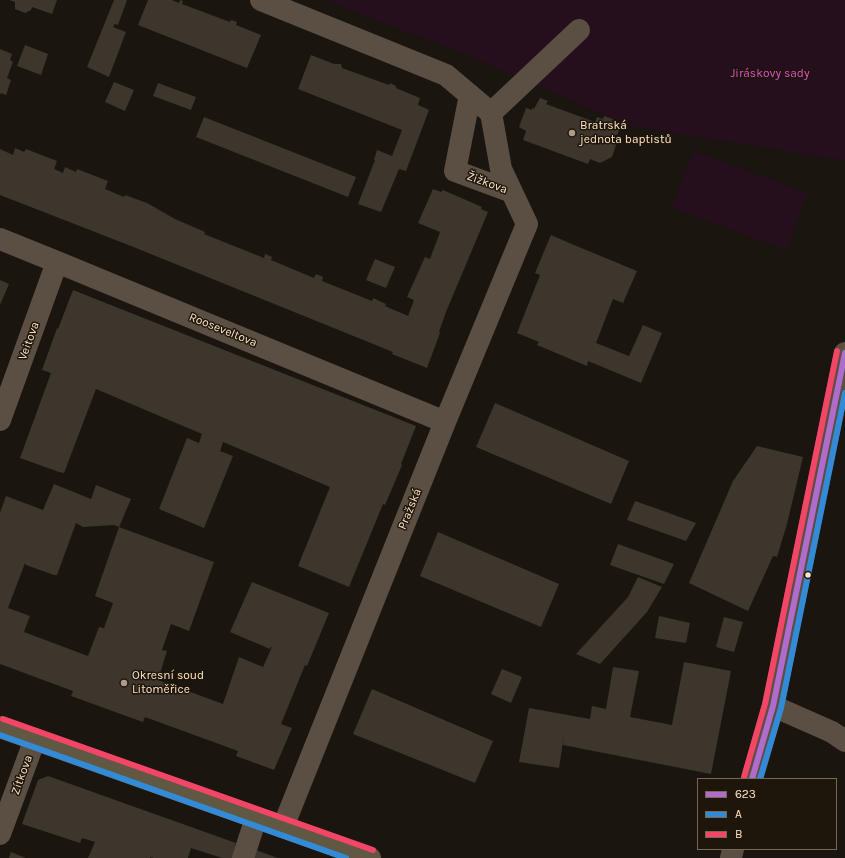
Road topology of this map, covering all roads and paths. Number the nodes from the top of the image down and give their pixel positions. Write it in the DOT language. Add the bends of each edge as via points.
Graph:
graph roads {
  1 [pos="261,0"];
  2 [pos="579,30"];
  3 [pos="470,95"];
  4 [pos="491,113"];
  5 [pos="512,192"];
  6 [pos="0,239"];
  7 [pos="58,262"];
  8 [pos="845,353"];
  9 [pos="0,420"];
  10 [pos="445,422"];
  11 [pos="773,706"];
  12 [pos="0,727"];
  13 [pos="35,739"];
  14 [pos="845,741"];
  15 [pos="752,778"];
  16 [pos="256,818"];
  17 [pos="283,827"];
  18 [pos="0,834"];
  19 [pos="243,858"];
  20 [pos="370,858"];
  1 -- 3 [label="street" via="446,75"];
  2 -- 4 [label="street"];
  3 -- 4 [label="street"];
  3 -- 5 [label="street, Žižkova" via="455,171"];
  4 -- 5 [label="street, Žižkova" via="502,169"];
  5 -- 10 [label="street, Pražská" via="527,224"];
  6 -- 7 [label="street, Rooseveltova"];
  7 -- 9 [label="street, Veitova"];
  7 -- 10 [label="street, Rooseveltova"];
  8 -- 11 [label="street"];
  10 -- 17 [label="street, Pražská"];
  11 -- 14 [label="street" via="832,732"];
  11 -- 15 [label="street"];
  12 -- 13 [label="main road"];
  13 -- 16 [label="main road"];
  13 -- 18 [label="street, Zítkova"];
  16 -- 17 [label="main road"];
  16 -- 19 [label="street"];
  17 -- 20 [label="main road"];
}
